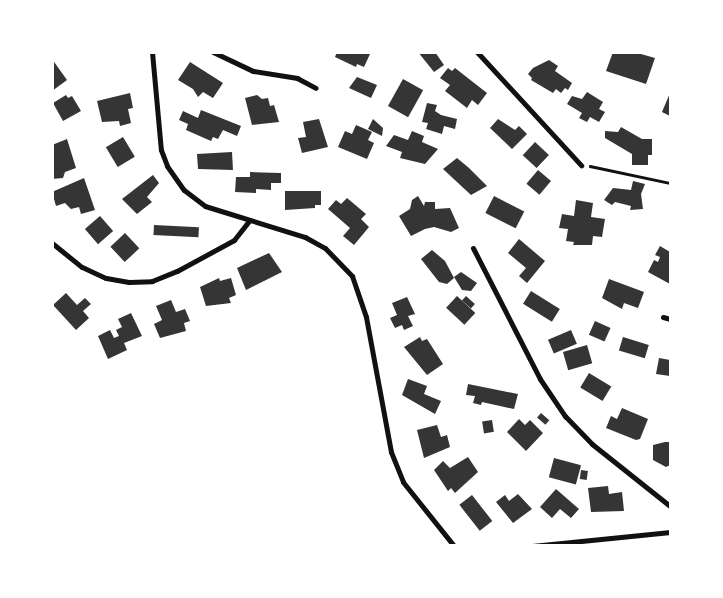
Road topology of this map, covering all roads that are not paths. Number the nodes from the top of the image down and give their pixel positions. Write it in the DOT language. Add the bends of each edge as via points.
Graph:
graph roads {
  1 [pos="152,52"];
  2 [pos="213,52"];
  3 [pos="478,52"];
  4 [pos="316,88"];
  5 [pos="581,165"];
  6 [pos="249,221"];
  7 [pos="52,243"];
  8 [pos="473,248"];
  9 [pos="663,317"];
  10 [pos="670,320"];
  11 [pos="670,506"];
  12 [pos="670,532"];
  13 [pos="454,546"];
  14 [pos="532,546"];
  1 -- 6 [label="street" via="158,135 166,166 184,190 205,206"];
  2 -- 4 [label="street" via="253,71 296,78"];
  3 -- 5 [label="street"];
  6 -- 7 [label="street" via="234,240 152,281 106,278 82,267"];
  6 -- 13 [label="street" via="305,237 325,248 352,276 366,317 391,452 404,482"];
  8 -- 11 [label="street" via="540,379 565,416 592,444"];
  9 -- 10 [label="street"];
  12 -- 14 [label="street"];
}
